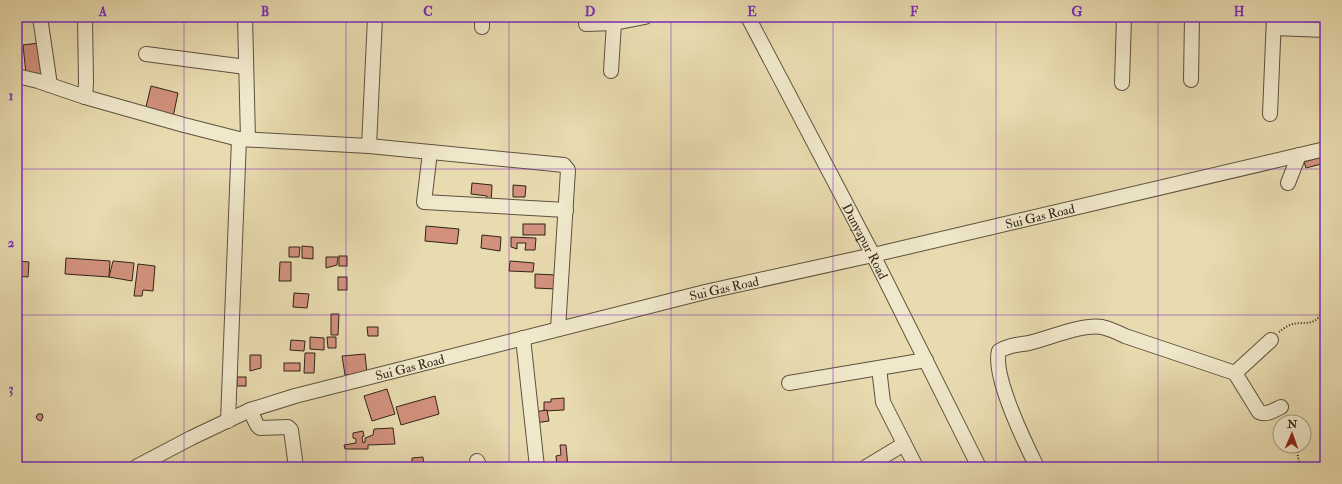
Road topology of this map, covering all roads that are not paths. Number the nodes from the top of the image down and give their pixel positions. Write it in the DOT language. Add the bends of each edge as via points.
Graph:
graph roads {
  1 [pos="40,17"];
  2 [pos="85,17"];
  3 [pos="245,17"];
  4 [pos="375,17"];
  5 [pos="586,17"];
  6 [pos="645,17"];
  7 [pos="748,17"];
  8 [pos="1124,17"];
  9 [pos="1192,17"];
  10 [pos="1274,22"];
  11 [pos="614,23"];
  12 [pos="1325,30"];
  13 [pos="146,54"];
  14 [pos="246,67"];
  15 [pos="611,71"];
  16 [pos="17,76"];
  17 [pos="1191,80"];
  18 [pos="1122,83"];
  19 [pos="50,85"];
  20 [pos="85,97"];
  21 [pos="1270,114"];
  22 [pos="244,139"];
  23 [pos="369,146"];
  24 [pos="1325,149"];
  25 [pos="430,152"];
  26 [pos="1299,155"];
  27 [pos="1288,183"];
  28 [pos="566,210"];
  29 [pos="873,255"];
  30 [pos="558,329"];
  31 [pos="523,338"];
  32 [pos="1271,340"];
  33 [pos="926,360"];
  34 [pos="879,368"];
  35 [pos="1235,373"];
  36 [pos="789,383"];
  37 [pos="1281,407"];
  38 [pos="250,410"];
  39 [pos="228,421"];
  40 [pos="904,444"];
  41 [pos="136,467"];
  42 [pos="296,467"];
  43 [pos="537,467"];
  44 [pos="866,467"];
  45 [pos="916,467"];
  46 [pos="979,467"];
  47 [pos="1036,467"];
  1 -- 19 [label="street"];
  2 -- 20 [label="street"];
  3 -- 14 [label="street"];
  4 -- 23 [label="street"];
  5 -- 11 [label="street" via="586,24"];
  6 -- 11 [label="street"];
  7 -- 29 [label="street, Dunyapur Road"];
  8 -- 18 [label="street"];
  9 -- 17 [label="street"];
  10 -- 12 [label="street"];
  10 -- 21 [label="street"];
  11 -- 15 [label="street"];
  13 -- 14 [label="street"];
  14 -- 22 [label="street"];
  16 -- 19 [label="street"];
  19 -- 20 [label="street"];
  20 -- 22 [label="street"];
  22 -- 23 [label="street"];
  22 -- 39 [label="street"];
  23 -- 25 [label="street"];
  24 -- 26 [label="street, Sui Gas Road"];
  25 -- 28 [label="street" via="564,165 568,170"];
  25 -- 28 [label="street" via="424,202"];
  26 -- 27 [label="street"];
  26 -- 29 [label="street, Sui Gas Road"];
  28 -- 30 [label="street"];
  29 -- 30 [label="street, Sui Gas Road" via="704,292"];
  29 -- 33 [label="street, Dunyapur Road"];
  30 -- 31 [label="street, Sui Gas Road"];
  31 -- 38 [label="street, Sui Gas Road" via="295,396"];
  31 -- 43 [label="street"];
  32 -- 35 [label="street"];
  33 -- 34 [label="street"];
  33 -- 46 [label="street, Dunyapur Road"];
  34 -- 36 [label="street"];
  34 -- 40 [label="street" via="883,402"];
  35 -- 37 [label="street" via="1259,412 1265,414"];
  35 -- 47 [label="street" via="1101,327 1086,327 1009,346 999,351 997,358 1007,401"];
  38 -- 39 [label="street, Sui Gas Road"];
  38 -- 42 [label="street" via="260,428 288,427 291,430"];
  39 -- 41 [label="street, Sui Gas Road"];
  40 -- 44 [label="street"];
  40 -- 45 [label="street"];
}
